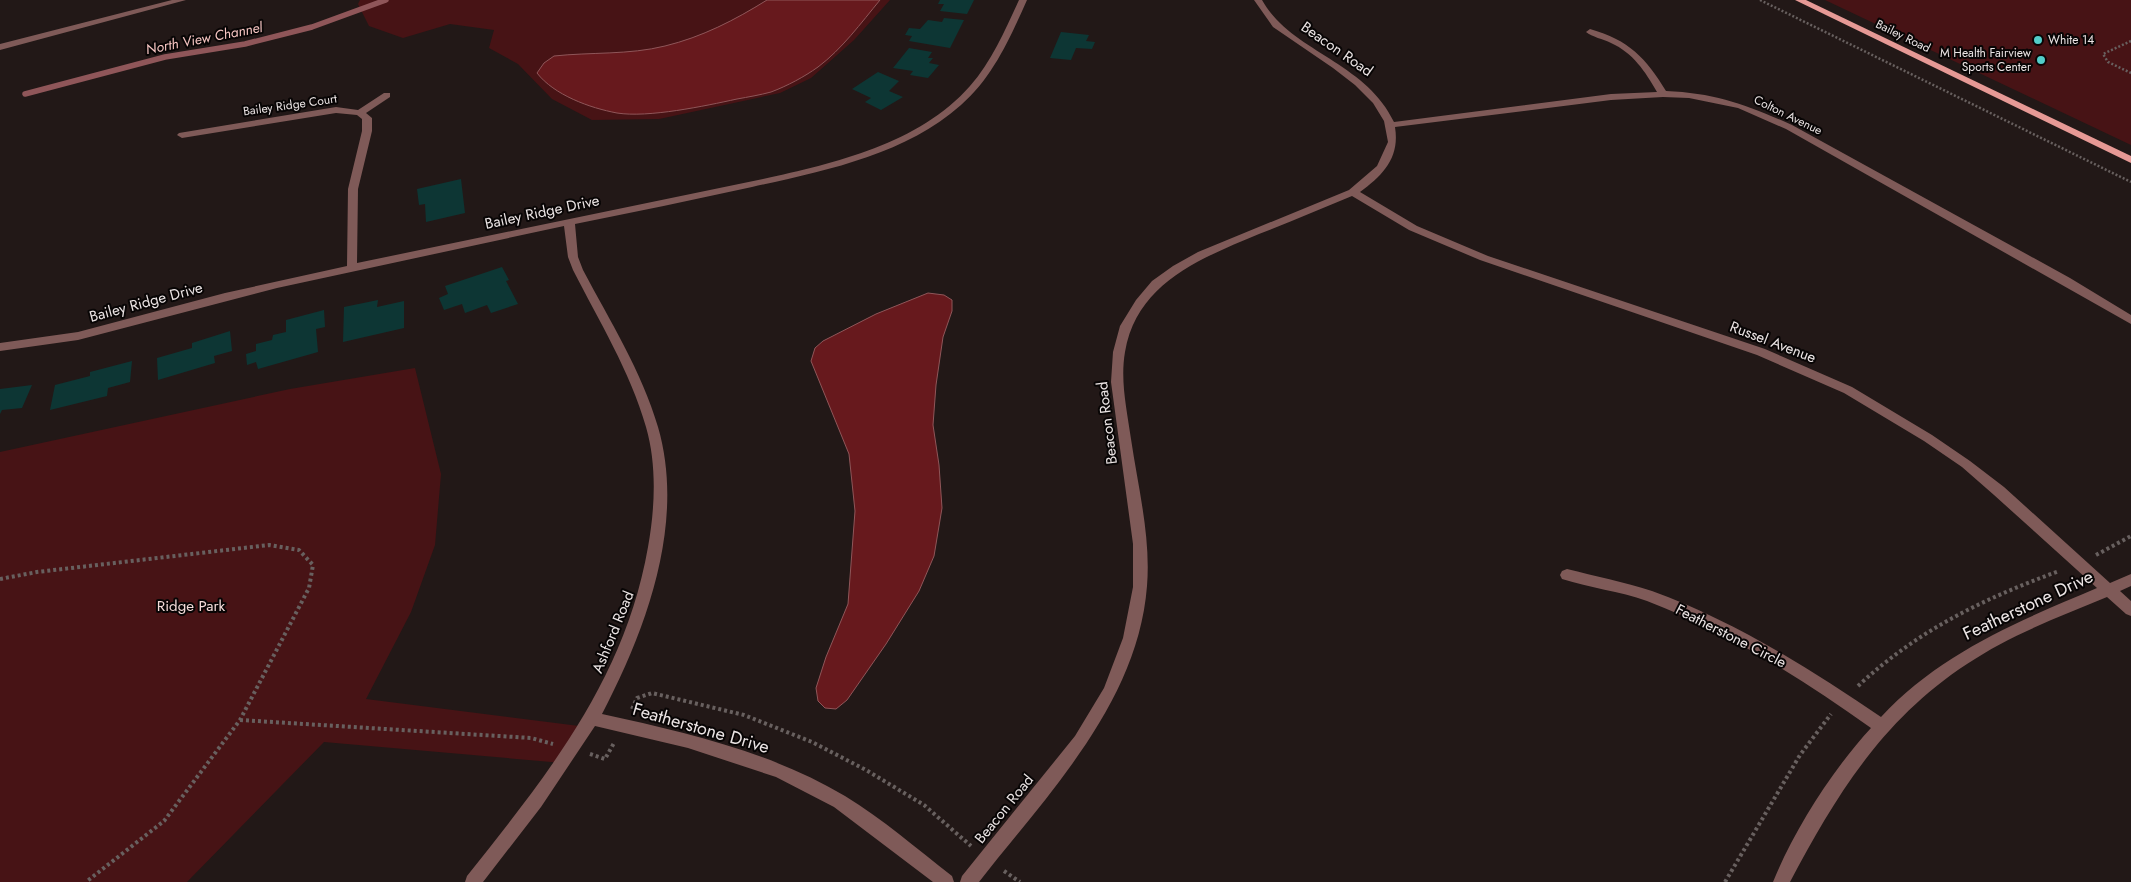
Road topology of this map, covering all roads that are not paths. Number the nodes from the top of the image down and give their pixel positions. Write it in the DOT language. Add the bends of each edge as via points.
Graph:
graph roads {
  1 [pos="182,0"];
  2 [pos="1023,0"];
  3 [pos="1258,0"];
  4 [pos="1799,0"];
  5 [pos="1590,32"];
  6 [pos="0,47"];
  7 [pos="1662,94"];
  8 [pos="387,96"];
  9 [pos="360,113"];
  10 [pos="1392,125"];
  11 [pos="182,135"];
  12 [pos="2131,160"];
  13 [pos="1353,192"];
  14 [pos="570,221"];
  15 [pos="352,269"];
  16 [pos="2131,320"];
  17 [pos="0,347"];
  18 [pos="1567,575"];
  19 [pos="2131,580"];
  20 [pos="2108,590"];
  21 [pos="2131,610"];
  22 [pos="592,719"];
  23 [pos="1881,726"];
  24 [pos="473,882"];
  25 [pos="946,882"];
  26 [pos="968,882"];
  27 [pos="1781,882"];
  1 -- 6 [label="street"];
  2 -- 14 [label="street, Bailey Ridge Drive" via="996,58 969,93 947,112 902,139 817,170"];
  3 -- 10 [label="street, Beacon Road" via="1275,23 1372,93"];
  4 -- 12 [label="main road, Bailey Road"];
  5 -- 7 [label="street" via="1635,52"];
  7 -- 10 [label="street, Colton Avenue" via="1611,97"];
  7 -- 16 [label="street, Colton Avenue" via="1716,100 1768,116"];
  8 -- 9 [label="street"];
  9 -- 11 [label="street, Bailey Ridge Court" via="336,110"];
  9 -- 15 [label="street" via="367,118 367,131 353,189"];
  10 -- 13 [label="street, Beacon Road" via="1391,147 1384,164"];
  13 -- 20 [label="street, Russel Avenue" via="1413,228 1484,258 1761,352 1848,390 1966,464"];
  13 -- 26 [label="street, Beacon Road" via="1202,254 1177,268 1156,284 1126,326 1119,352 1117,382 1140,544 1140,587 1130,638 1110,691 1080,741"];
  14 -- 15 [label="street, Bailey Ridge Drive"];
  14 -- 22 [label="street, Ashford Road" via="575,264 638,389 652,428 659,466 660,508 655,558 643,606 621,664"];
  15 -- 17 [label="street, Bailey Ridge Drive" via="247,291 75,336"];
  18 -- 23 [label="street, Featherstone Circle" via="1648,596 1743,638"];
  19 -- 20 [label="street, Featherstone Drive"];
  20 -- 21 [label="street, Russel Avenue"];
  20 -- 23 [label="street, Featherstone Drive" via="1989,642 1918,690"];
  22 -- 24 [label="street, Ashford Road" via="537,801"];
  22 -- 25 [label="street, Featherstone Drive" via="739,756 791,777 839,802"];
  23 -- 27 [label="street, Featherstone Drive" via="1817,815"];
}
